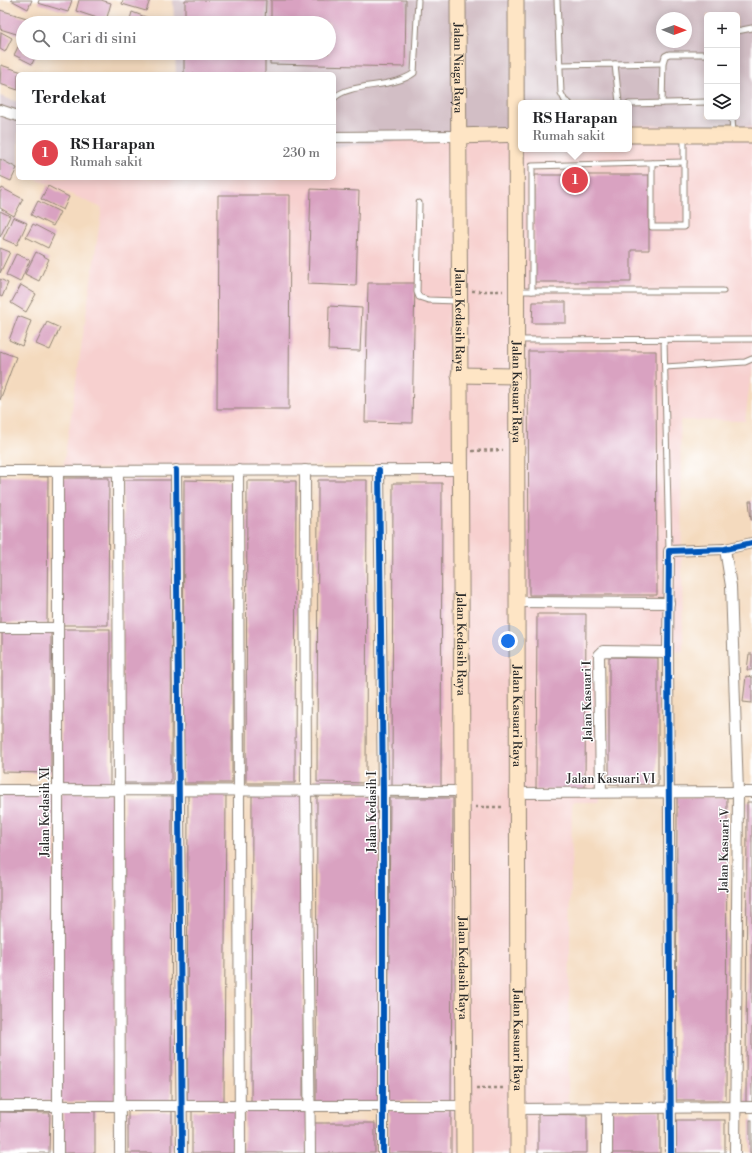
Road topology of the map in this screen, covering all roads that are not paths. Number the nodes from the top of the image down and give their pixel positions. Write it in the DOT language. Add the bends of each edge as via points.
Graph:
graph roads {
  1 [pos="418,0"];
  2 [pos="458,0"];
  3 [pos="516,0"];
  4 [pos="557,0"];
  5 [pos="752,28"];
  6 [pos="740,30"];
  7 [pos="704,54"];
  8 [pos="663,63"];
  9 [pos="615,64"];
  10 [pos="560,65"];
  11 [pos="336,97"];
  12 [pos="518,100"];
  13 [pos="564,100"];
  14 [pos="619,100"];
  15 [pos="704,102"];
  16 [pos="662,103"];
  17 [pos="632,104"];
  18 [pos="0,110"];
  19 [pos="16,115"];
  20 [pos="732,120"];
  21 [pos="518,134"];
  22 [pos="733,134"];
  23 [pos="632,135"];
  24 [pos="752,135"];
  25 [pos="458,136"];
  26 [pos="684,136"];
  27 [pos="336,137"];
  28 [pos="519,152"];
  29 [pos="684,162"];
  30 [pos="652,163"];
  31 [pos="419,203"];
  32 [pos="517,291"];
  33 [pos="532,291"];
  34 [pos="723,291"];
  35 [pos="459,296"];
  36 [pos="752,339"];
  37 [pos="517,340"];
  38 [pos="664,340"];
  39 [pos="752,359"];
  40 [pos="665,367"];
  41 [pos="459,375"];
  42 [pos="517,376"];
  43 [pos="176,470"];
  44 [pos="238,470"];
  45 [pos="305,470"];
  46 [pos="379,470"];
  47 [pos="460,470"];
  48 [pos="0,471"];
  49 [pos="58,471"];
  50 [pos="118,471"];
  51 [pos="752,543"];
  52 [pos="725,548"];
  53 [pos="669,551"];
  54 [pos="517,602"];
  55 [pos="669,603"];
  56 [pos="0,628"];
  57 [pos="58,628"];
  58 [pos="668,652"];
  59 [pos="0,790"];
  60 [pos="59,790"];
  61 [pos="119,790"];
  62 [pos="239,790"];
  63 [pos="306,790"];
  64 [pos="383,790"];
  65 [pos="179,791"];
  66 [pos="462,791"];
  67 [pos="601,792"];
  68 [pos="668,792"];
  69 [pos="738,792"];
  70 [pos="752,792"];
  71 [pos="518,800"];
  72 [pos="0,1106"];
  73 [pos="120,1106"];
  74 [pos="182,1106"];
  75 [pos="240,1106"];
  76 [pos="310,1106"];
  77 [pos="383,1106"];
  78 [pos="464,1106"];
  79 [pos="57,1107"];
  80 [pos="752,1107"];
  81 [pos="607,1108"];
  82 [pos="670,1108"];
  83 [pos="735,1108"];
  84 [pos="518,1109"];
  85 [pos="58,1153"];
  86 [pos="120,1153"];
  87 [pos="182,1153"];
  88 [pos="240,1153"];
  89 [pos="310,1153"];
  90 [pos="383,1153"];
  91 [pos="464,1153"];
  92 [pos="518,1153"];
  93 [pos="607,1153"];
  94 [pos="671,1153"];
  95 [pos="735,1153"];
  1 -- 11 [label="lane" via="414,73 409,78 348,91"];
  2 -- 25 [label="main road, Jalan Niaga Raya"];
  3 -- 12 [label="main road"];
  4 -- 10 [label="lane"];
  5 -- 6 [label="lane"];
  7 -- 8 [label="lane" via="670,54 665,56"];
  8 -- 9 [label="lane"];
  8 -- 16 [label="lane"];
  9 -- 10 [label="lane"];
  9 -- 14 [label="lane"];
  10 -- 13 [label="lane" via="561,93"];
  15 -- 16 [label="lane"];
  16 -- 17 [label="lane"];
  18 -- 19 [label="street"];
  20 -- 22 [label="lane"];
  21 -- 25 [label="main road"];
  22 -- 24 [label="main road"];
  22 -- 26 [label="main road"];
  23 -- 26 [label="main road"];
  25 -- 27 [label="street"];
  25 -- 35 [label="main road, Jalan Kedasih Raya"];
  26 -- 29 [label="lane"];
  28 -- 32 [label="main road, Jalan Kasuari Raya"];
  29 -- 30 [label="lane"];
  29 -- 30 [label="lane" via="684,227 652,227"];
  30 -- 33 [label="lane" via="532,166"];
  31 -- 35 [label="lane" via="419,297 428,300"];
  32 -- 33 [label="lane"];
  32 -- 37 [label="main road, Jalan Kasuari Raya"];
  33 -- 34 [label="lane"];
  35 -- 41 [label="main road, Jalan Kedasih Raya"];
  36 -- 38 [label="lane"];
  37 -- 38 [label="lane"];
  37 -- 42 [label="main road, Jalan Kasuari Raya"];
  38 -- 40 [label="lane"];
  39 -- 40 [label="lane" via="745,362"];
  40 -- 53 [label="lane"];
  41 -- 42 [label="main road"];
  41 -- 47 [label="main road, Jalan Kedasih Raya"];
  42 -- 54 [label="main road, Jalan Kasuari Raya"];
  43 -- 44 [label="street"];
  43 -- 50 [label="street"];
  43 -- 65 [label="street"];
  44 -- 45 [label="street"];
  44 -- 62 [label="street"];
  45 -- 46 [label="street"];
  45 -- 63 [label="street"];
  46 -- 47 [label="street"];
  46 -- 64 [label="street, Jalan Kedasih I"];
  47 -- 66 [label="main road, Jalan Kedasih Raya"];
  48 -- 49 [label="street"];
  49 -- 50 [label="street"];
  49 -- 57 [label="street, Jalan Kedasih XI"];
  50 -- 61 [label="street"];
  51 -- 52 [label="street"];
  52 -- 53 [label="street"];
  52 -- 69 [label="street, Jalan Kasuari V" via="731,586"];
  53 -- 55 [label="street"];
  54 -- 55 [label="street"];
  54 -- 71 [label="main road, Jalan Kasuari Raya"];
  55 -- 58 [label="street"];
  56 -- 57 [label="street"];
  57 -- 60 [label="street, Jalan Kedasih XI"];
  58 -- 67 [label="street, Jalan Kasuari I" via="607,651 599,655"];
  58 -- 68 [label="street"];
  59 -- 60 [label="street"];
  60 -- 61 [label="street"];
  60 -- 79 [label="street, Jalan Kedasih XI"];
  61 -- 65 [label="street"];
  61 -- 73 [label="street"];
  62 -- 63 [label="street"];
  62 -- 65 [label="street"];
  62 -- 75 [label="street"];
  63 -- 64 [label="street"];
  63 -- 76 [label="street"];
  64 -- 66 [label="street"];
  64 -- 77 [label="street, Jalan Kedasih I"];
  65 -- 74 [label="street"];
  66 -- 78 [label="main road, Jalan Kedasih Raya"];
  67 -- 68 [label="street, Jalan Kasuari VI"];
  67 -- 71 [label="street, Jalan Kasuari VI"];
  68 -- 69 [label="street, Jalan Kasuari VI"];
  68 -- 82 [label="street"];
  69 -- 70 [label="street, Jalan Kasuari VI"];
  69 -- 83 [label="street, Jalan Kasuari V"];
  71 -- 84 [label="main road, Jalan Kasuari Raya"];
  72 -- 79 [label="street"];
  73 -- 74 [label="street"];
  73 -- 79 [label="street"];
  73 -- 86 [label="street"];
  74 -- 75 [label="street"];
  74 -- 87 [label="street"];
  75 -- 76 [label="street"];
  75 -- 88 [label="street"];
  76 -- 77 [label="street"];
  76 -- 89 [label="street"];
  77 -- 78 [label="street"];
  77 -- 90 [label="street, Jalan Kedasih I"];
  78 -- 91 [label="main road, Jalan Kedasih Raya"];
  79 -- 85 [label="street, Jalan Kedasih XI"];
  80 -- 83 [label="street"];
  81 -- 82 [label="street"];
  81 -- 84 [label="street"];
  81 -- 93 [label="street"];
  82 -- 83 [label="street"];
  82 -- 94 [label="street"];
  83 -- 95 [label="street, Jalan Kasuari V"];
  84 -- 92 [label="main road, Jalan Kasuari Raya"];
}
